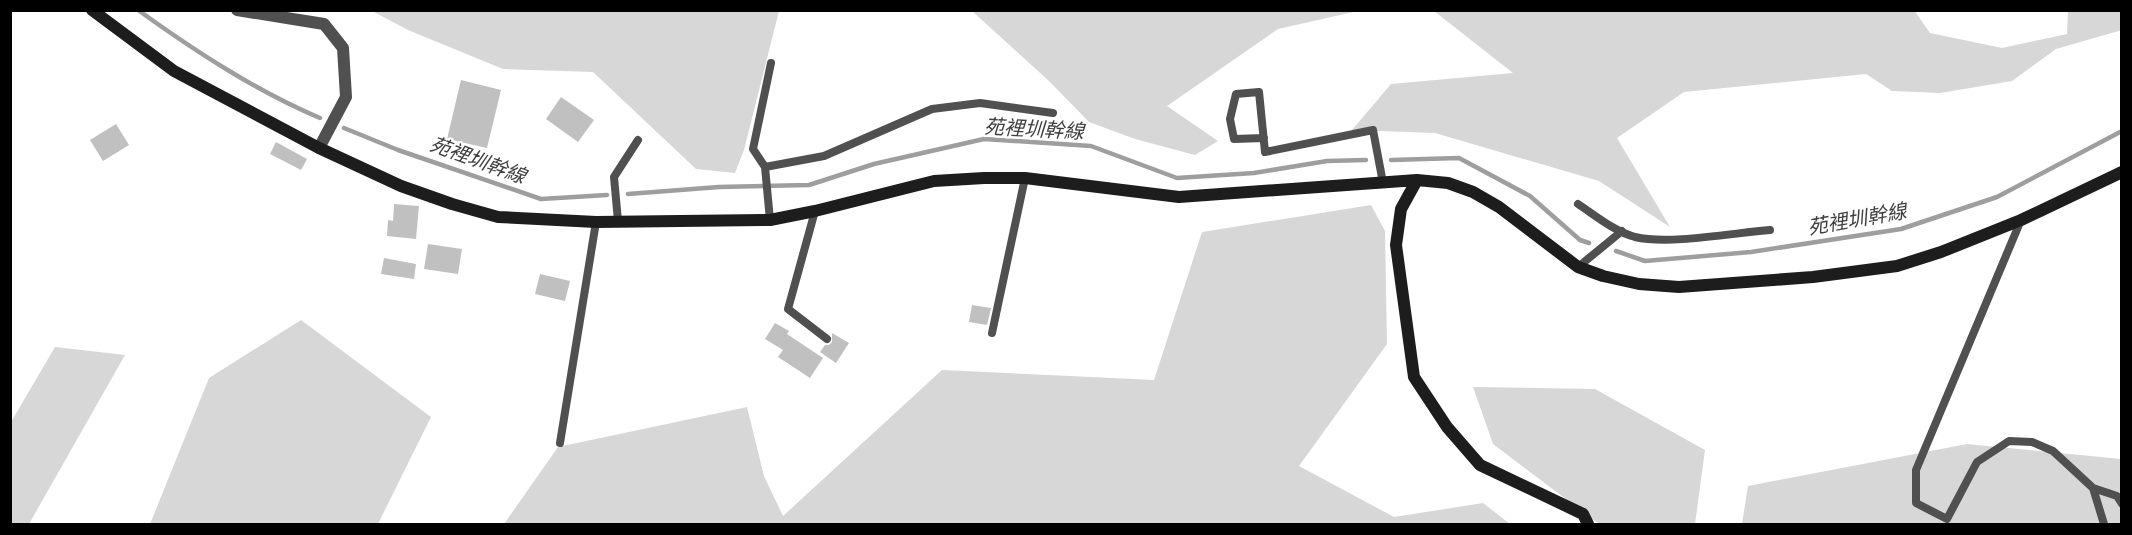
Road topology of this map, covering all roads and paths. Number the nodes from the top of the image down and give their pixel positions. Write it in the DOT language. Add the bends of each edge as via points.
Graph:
graph roads {
  1 [pos="92,10"];
  2 [pos="237,10"];
  3 [pos="771,63"];
  4 [pos="1053,113"];
  5 [pos="1264,138"];
  6 [pos="638,140"];
  7 [pos="319,148"];
  8 [pos="765,167"];
  9 [pos="2121,172"];
  10 [pos="1025,178"];
  11 [pos="1418,180"];
  12 [pos="1383,183"];
  13 [pos="1578,204"];
  14 [pos="815,211"];
  15 [pos="770,220"];
  16 [pos="2021,220"];
  17 [pos="618,221"];
  18 [pos="596,222"];
  19 [pos="1770,230"];
  20 [pos="1622,231"];
  21 [pos="1578,267"];
  22 [pos="992,333"];
  23 [pos="828,339"];
  24 [pos="560,443"];
  25 [pos="2093,488"];
  26 [pos="2121,504"];
  27 [pos="1947,522"];
  28 [pos="1588,525"];
  29 [pos="2104,525"];
  1 -- 7 [label="street" via="174,71"];
  2 -- 7 [label="street" via="324,24 343,48 346,97"];
  3 -- 8 [label="lane" via="753,149"];
  4 -- 8 [label="lane" via="980,103 932,109 824,156"];
  5 -- 5 [label="lane" via="1259,92 1236,94 1230,119 1234,139"];
  5 -- 12 [label="lane" via="1265,152 1373,130"];
  6 -- 17 [label="lane" via="614,177"];
  7 -- 18 [label="street" via="401,186 498,217"];
  8 -- 15 [label="lane"];
  9 -- 16 [label="street"];
  10 -- 12 [label="street" via="1179,197"];
  10 -- 14 [label="street" via="934,181"];
  10 -- 22 [label="lane"];
  11 -- 12 [label="street"];
  11 -- 21 [label="street" via="1448,183 1473,192"];
  11 -- 28 [label="street" via="1401,209 1396,245 1414,377 1447,427 1480,465 1583,514"];
  13 -- 20 [label="lane"];
  14 -- 15 [label="street"];
  14 -- 23 [label="lane" via="788,309"];
  15 -- 17 [label="street"];
  16 -- 21 [label="street" via="1897,266 1813,278 1679,287 1639,284"];
  16 -- 27 [label="lane" via="1916,470 1916,503"];
  17 -- 18 [label="street"];
  18 -- 24 [label="lane"];
  19 -- 20 [label="lane" via="1670,240 1635,237"];
  20 -- 21 [label="lane"];
  25 -- 26 [label="lane" via="2117,496"];
  25 -- 27 [label="lane" via="2053,451 2032,442 2009,441 1977,462"];
  25 -- 29 [label="lane"];
}
